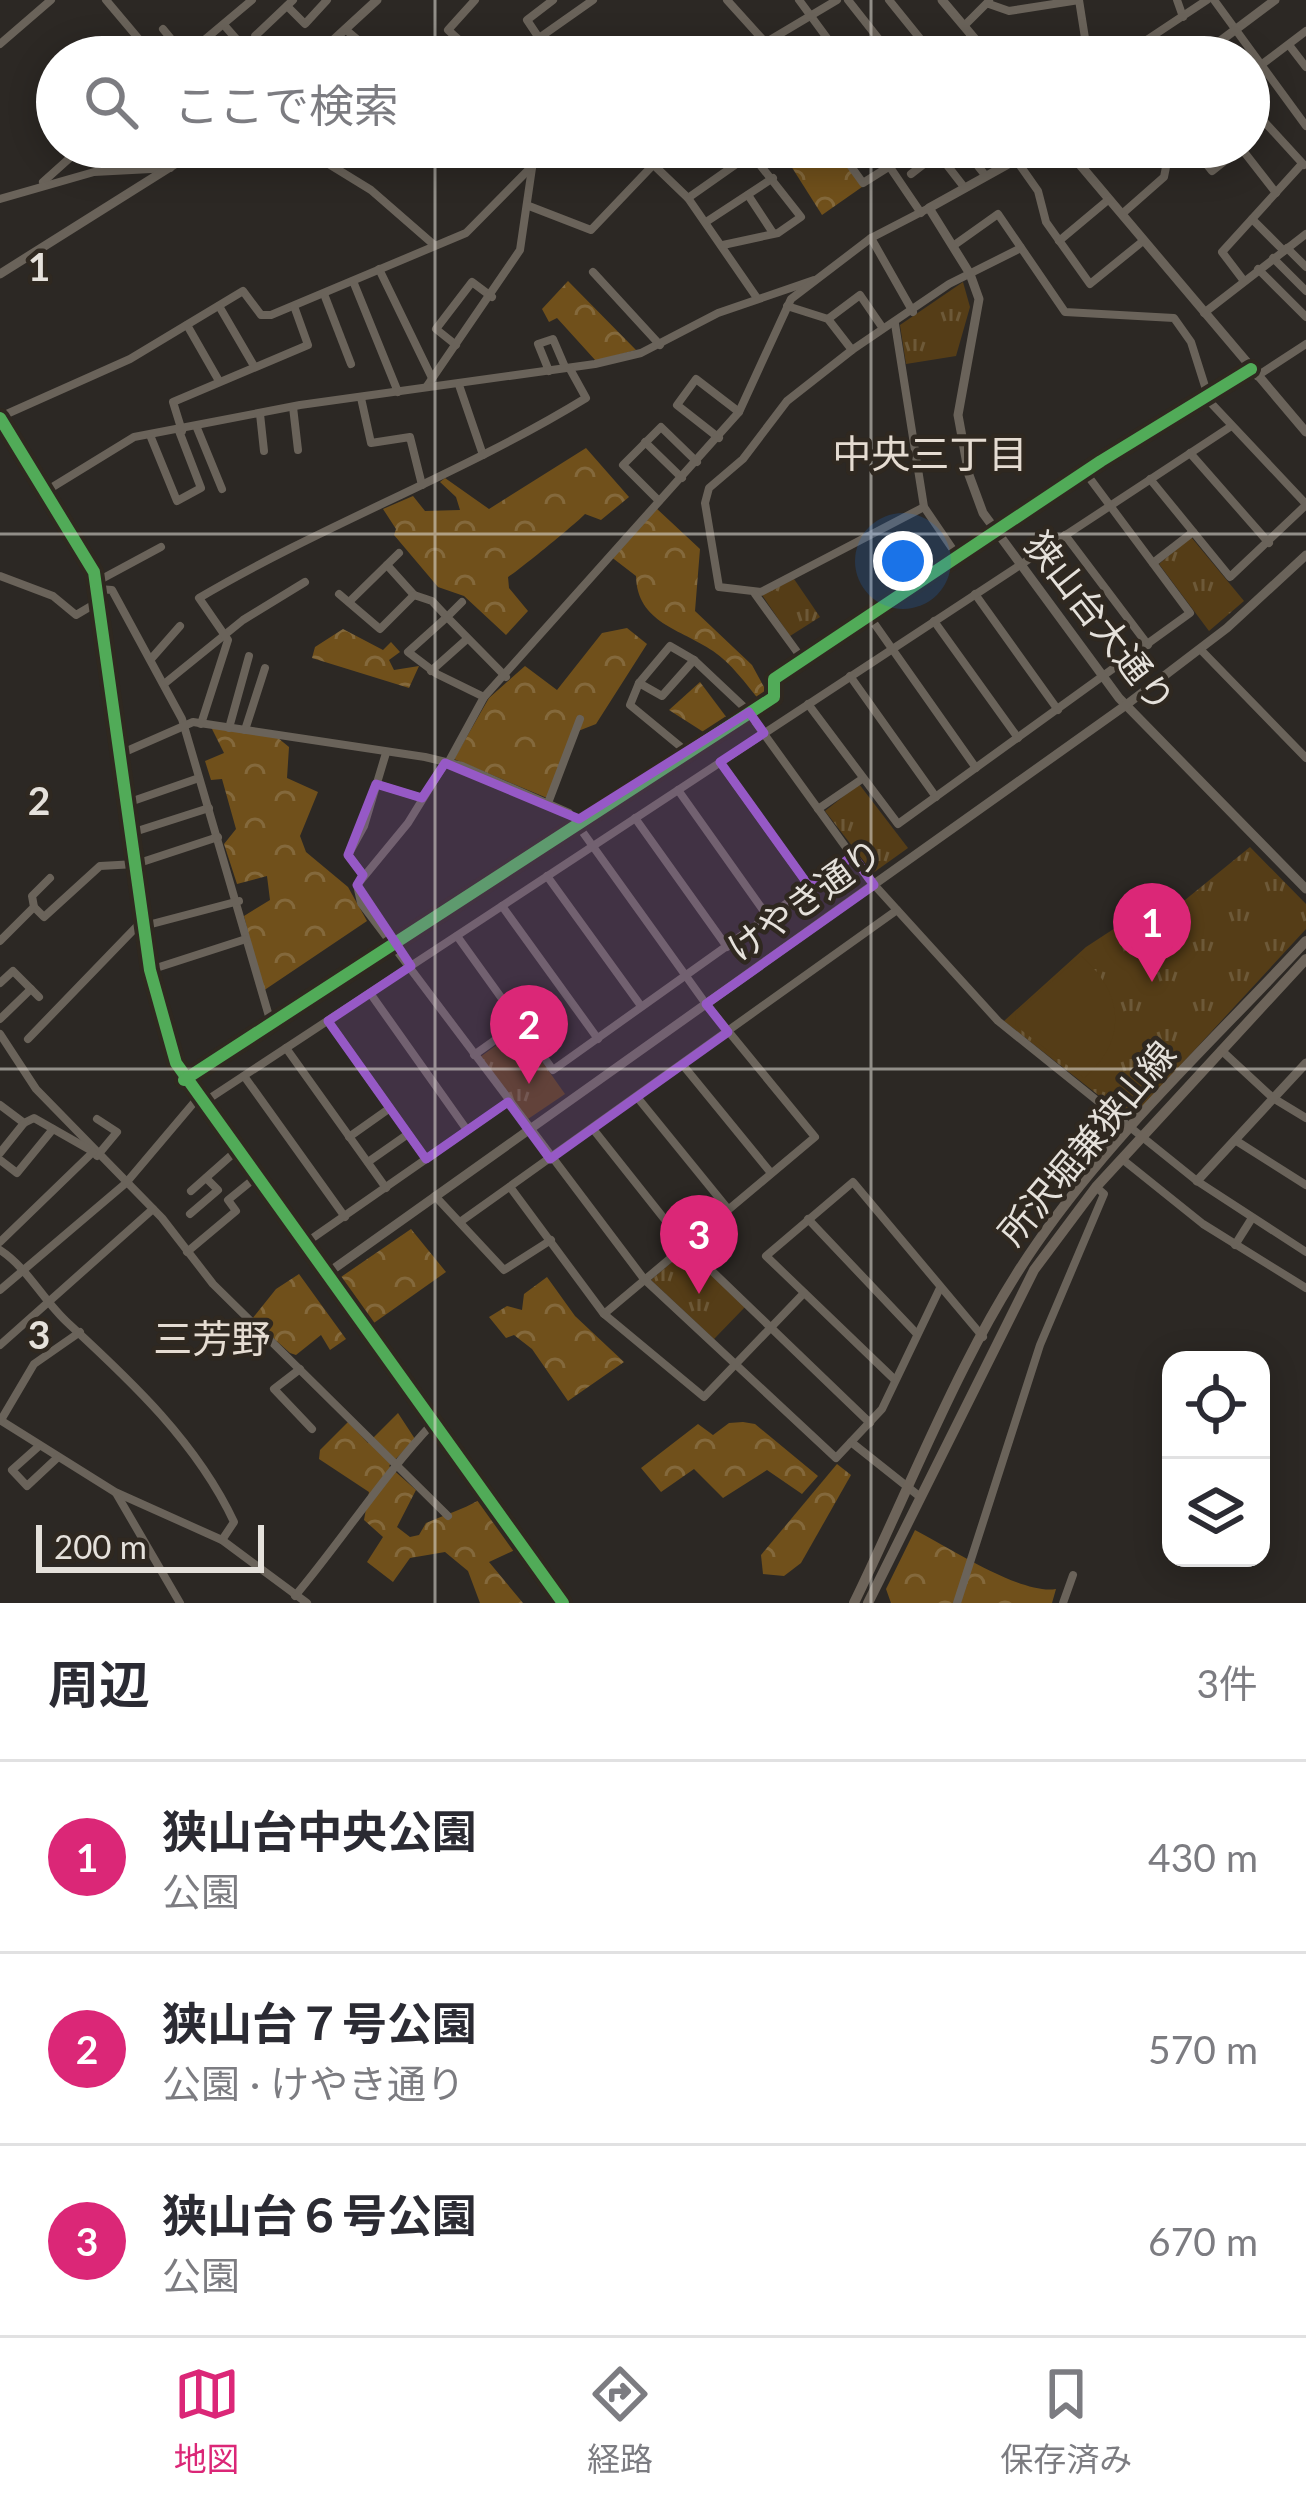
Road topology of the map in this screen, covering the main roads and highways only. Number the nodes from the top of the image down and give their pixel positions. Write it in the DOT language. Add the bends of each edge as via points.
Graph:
graph roads {
  1 [pos="1306,941"];
  2 [pos="1306,959"];
  3 [pos="1138,1133"];
  4 [pos="914,1492"];
  5 [pos="854,1603"];
  6 [pos="868,1603"];
  1 -- 3 [label="main road, 所沢堀兼狭山線"];
  2 -- 3 [label="main road, 所沢堀兼狭山線"];
  3 -- 4 [label="main road, 所沢堀兼狭山線" via="1023,1287"];
  3 -- 4 [label="main road, 所沢堀兼狭山線" via="1038,1241 982,1337"];
  4 -- 5 [label="main road, 所沢堀兼狭山線"];
  4 -- 6 [label="main road, 所沢堀兼狭山線"];
}
